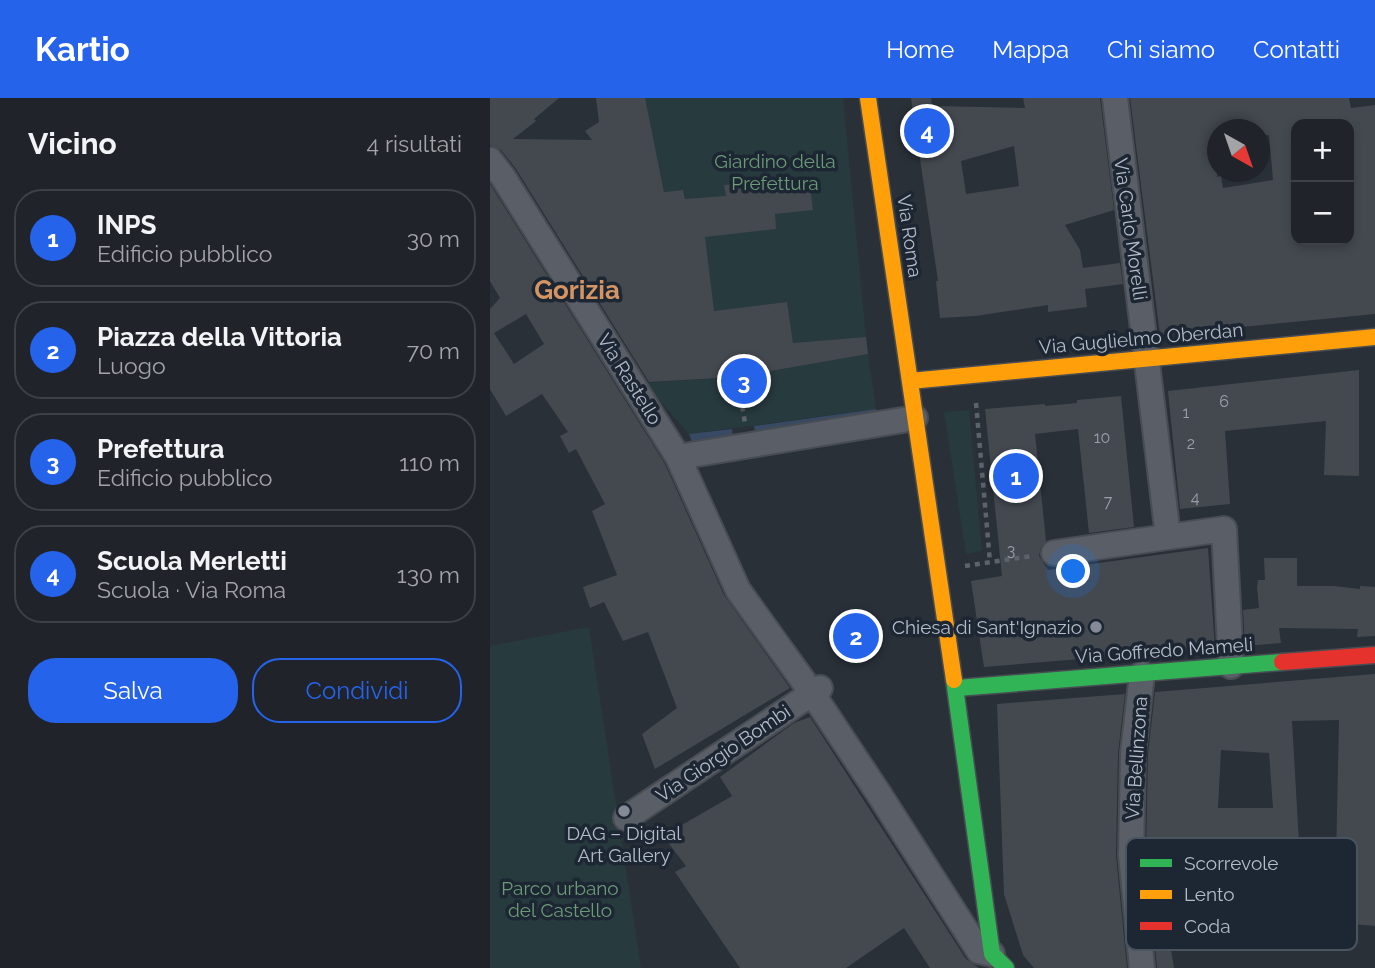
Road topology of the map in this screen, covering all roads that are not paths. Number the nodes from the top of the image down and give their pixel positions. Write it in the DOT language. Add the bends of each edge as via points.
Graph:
graph roads {
  1 [pos="868,98"];
  2 [pos="1115,98"];
  3 [pos="494,175"];
  4 [pos="1375,337"];
  5 [pos="1147,359"];
  6 [pos="910,381"];
  7 [pos="915,418"];
  8 [pos="681,458"];
  9 [pos="1168,536"];
  10 [pos="1054,553"];
  11 [pos="1375,655"];
  12 [pos="1231,666"];
  13 [pos="1142,674"];
  14 [pos="946,689"];
  15 [pos="816,690"];
  16 [pos="626,818"];
  17 [pos="1131,838"];
  18 [pos="1140,950"];
  19 [pos="999,961"];
  20 [pos="1142,968"];
  1 -- 6 [label="main road, Via Roma"];
  2 -- 5 [label="street, Via Carlo Morelli"];
  3 -- 8 [label="street, Via Rastello"];
  4 -- 5 [label="main road, Via Guglielmo Oberdan"];
  5 -- 6 [label="main road, Via Guglielmo Oberdan"];
  5 -- 9 [label="street, Via Carlo Morelli"];
  6 -- 7 [label="main road, Via Roma"];
  7 -- 8 [label="street"];
  7 -- 14 [label="main road, Via Roma"];
  8 -- 15 [label="street, Via Rastello" via="738,590"];
  9 -- 10 [label="street"];
  9 -- 12 [label="street" via="1224,529"];
  11 -- 12 [label="main road, Via Goffredo Mameli"];
  12 -- 13 [label="main road, Via Goffredo Mameli"];
  13 -- 14 [label="main road, Via Goffredo Mameli"];
  13 -- 17 [label="street, Via Bellinzona" via="1133,753"];
  14 -- 19 [label="main road, Via Roma"];
  15 -- 16 [label="street, Via Giorgio Bombi"];
  15 -- 19 [label="street, Via Rastello" via="979,951"];
  18 -- 20 [label="street, Via Bellinzona"];
}
